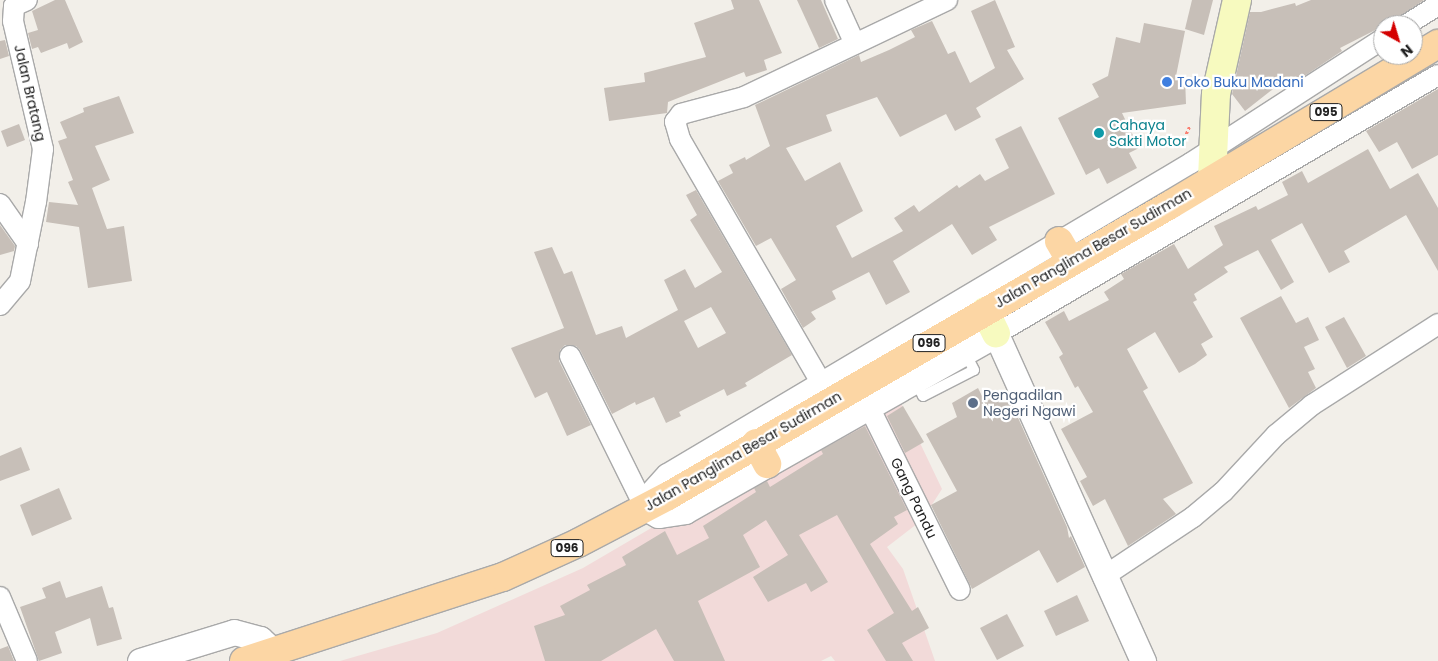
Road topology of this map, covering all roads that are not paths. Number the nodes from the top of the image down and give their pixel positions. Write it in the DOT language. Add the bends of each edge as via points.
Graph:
graph roads {
  1 [pos="27,0"];
  2 [pos="835,0"];
  3 [pos="947,0"];
  4 [pos="1237,0"];
  5 [pos="1438,5"];
  6 [pos="1422,15"];
  7 [pos="855,44"];
  8 [pos="1438,44"];
  9 [pos="1373,45"];
  10 [pos="1438,75"];
  11 [pos="1212,150"];
  12 [pos="1212,178"];
  13 [pos="0,204"];
  14 [pos="28,244"];
  15 [pos="1065,251"];
  16 [pos="0,305"];
  17 [pos="991,322"];
  18 [pos="1438,324"];
  19 [pos="960,340"];
  20 [pos="570,356"];
  21 [pos="908,370"];
  22 [pos="826,390"];
  23 [pos="869,406"];
  24 [pos="762,454"];
  25 [pos="646,508"];
  26 [pos="1103,577"];
  27 [pos="960,590"];
  28 [pos="0,597"];
  29 [pos="272,656"];
  30 [pos="27,661"];
  31 [pos="140,661"];
  32 [pos="244,661"];
  33 [pos="1143,661"];
  1 -- 14 [label="street, Jalan Bratang" via="14,6 13,21 43,149"];
  2 -- 7 [label="street"];
  3 -- 7 [label="street"];
  4 -- 11 [label="main road" via="1216,94"];
  5 -- 6 [label="street"];
  7 -- 22 [label="street" via="744,97 681,114 674,122 680,139"];
  8 -- 12 [label="main road, 095"];
  9 -- 11 [label="street"];
  10 -- 17 [label="street"];
  11 -- 12 [label="main road"];
  11 -- 15 [label="street"];
  12 -- 15 [label="main road, Jalan Panglima Besar Sudirman / 096"];
  13 -- 14 [label="street"];
  14 -- 16 [label="street, Jalan Bratang" via="20,281"];
  15 -- 17 [label="main road, Jalan Panglima Besar Sudirman / 096"];
  15 -- 22 [label="street"];
  17 -- 19 [label="main road, Jalan Panglima Besar Sudirman / 096"];
  17 -- 26 [label="street"];
  18 -- 26 [label="street" via="1312,405 1276,435 1223,492 1193,517"];
  19 -- 21 [label="main road, Jalan Panglima Besar Sudirman / 096"];
  19 -- 21 [label="lane" via="974,370 923,396"];
  20 -- 25 [label="street"];
  21 -- 22 [label="main road, Jalan Panglima Besar Sudirman / 096"];
  21 -- 23 [label="street"];
  22 -- 24 [label="main road, Jalan Panglima Besar Sudirman / 096"];
  22 -- 25 [label="street" via="667,474 646,498"];
  23 -- 24 [label="street"];
  23 -- 27 [label="street, Gang Pandu"];
  24 -- 25 [label="main road, Jalan Panglima Besar Sudirman / 096"];
  25 -- 29 [label="main road, Jalan Panglima Besar Sudirman / 096" via="578,543 487,583"];
  26 -- 33 [label="street"];
  28 -- 30 [label="street"];
  29 -- 31 [label="street" via="260,638 234,632"];
  29 -- 32 [label="main road, Jalan Panglima Besar Sudirman / 096"];
}
